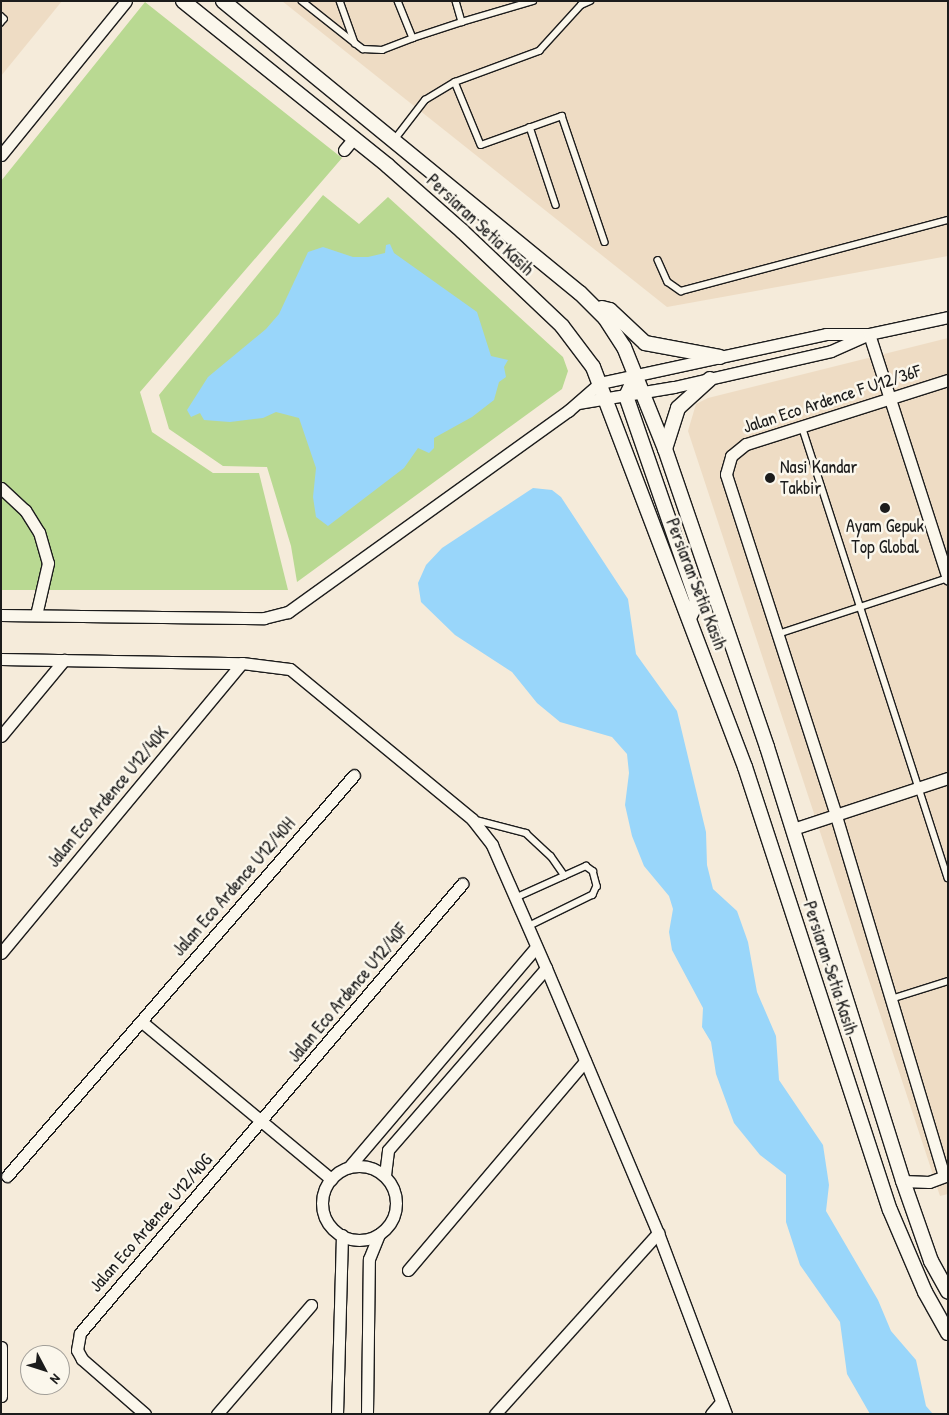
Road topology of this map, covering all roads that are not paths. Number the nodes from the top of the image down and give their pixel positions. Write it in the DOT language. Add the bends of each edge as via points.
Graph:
graph roads {
  1 [pos="126,1"];
  2 [pos="183,1"];
  3 [pos="223,1"];
  4 [pos="302,1"];
  5 [pos="340,1"];
  6 [pos="398,1"];
  7 [pos="456,1"];
  8 [pos="533,1"];
  9 [pos="590,1"];
  10 [pos="522,3"];
  11 [pos="1,16"];
  12 [pos="462,22"];
  13 [pos="1,23"];
  14 [pos="413,38"];
  15 [pos="355,43"];
  16 [pos="455,82"];
  17 [pos="530,127"];
  18 [pos="354,138"];
  19 [pos="395,139"];
  20 [pos="344,150"];
  21 [pos="1,155"];
  22 [pos="556,205"];
  23 [pos="948,220"];
  24 [pos="605,242"];
  25 [pos="658,260"];
  26 [pos="594,306"];
  27 [pos="948,316"];
  28 [pos="869,334"];
  29 [pos="720,357"];
  30 [pos="636,375"];
  31 [pos="710,379"];
  32 [pos="948,380"];
  33 [pos="600,383"];
  34 [pos="642,392"];
  35 [pos="626,396"];
  36 [pos="890,398"];
  37 [pos="607,401"];
  38 [pos="578,404"];
  39 [pos="802,426"];
  40 [pos="665,449"];
  41 [pos="1,488"];
  42 [pos="948,579"];
  43 [pos="860,607"];
  44 [pos="1,615"];
  45 [pos="36,616"];
  46 [pos="689,618"];
  47 [pos="778,634"];
  48 [pos="1,659"];
  49 [pos="64,660"];
  50 [pos="242,663"];
  51 [pos="1,736"];
  52 [pos="354,775"];
  53 [pos="948,778"];
  54 [pos="919,788"];
  55 [pos="836,815"];
  56 [pos="472,819"];
  57 [pos="793,829"];
  58 [pos="565,876"];
  59 [pos="948,878"];
  60 [pos="462,884"];
  61 [pos="515,898"];
  62 [pos="528,928"];
  63 [pos="536,947"];
  64 [pos="1,953"];
  65 [pos="546,968"];
  66 [pos="948,981"];
  67 [pos="891,999"];
  68 [pos="142,1022"];
  69 [pos="585,1061"];
  70 [pos="261,1124"];
  71 [pos="349,1168"];
  72 [pos="385,1175"];
  73 [pos="7,1176"];
  74 [pos="946,1176"];
  75 [pos="331,1179"];
  76 [pos="903,1180"];
  77 [pos="658,1233"];
  78 [pos="379,1234"];
  79 [pos="342,1235"];
  80 [pos="408,1270"];
  81 [pos="948,1292"];
  82 [pos="311,1305"];
  83 [pos="948,1334"];
  84 [pos="1,1347"];
  85 [pos="2,1358"];
  86 [pos="1,1396"];
  87 [pos="721,1402"];
  88 [pos="146,1414"];
  89 [pos="217,1414"];
  90 [pos="337,1414"];
  91 [pos="367,1414"];
  92 [pos="495,1414"];
  93 [pos="711,1414"];
  94 [pos="726,1414"];
  1 -- 21 [label="street"];
  2 -- 18 [label="street, Persiaran Setia Kasih"];
  3 -- 19 [label="street, Persiaran Setia Kasih"];
  4 -- 15 [label="lane"];
  5 -- 15 [label="lane"];
  6 -- 14 [label="lane"];
  7 -- 12 [label="lane"];
  8 -- 10 [label="lane"];
  9 -- 16 [label="lane" via="581,4 539,51"];
  10 -- 12 [label="lane"];
  11 -- 13 [label="lane" via="4,19"];
  12 -- 14 [label="lane"];
  14 -- 15 [label="lane" via="372,52"];
  16 -- 17 [label="lane" via="481,145"];
  16 -- 19 [label="lane" via="425,100"];
  17 -- 22 [label="lane"];
  17 -- 24 [label="lane" via="562,116"];
  18 -- 20 [label="street"];
  18 -- 33 [label="street, Persiaran Setia Kasih" via="462,231 562,326 580,347"];
  19 -- 26 [label="street, Persiaran Setia Kasih"];
  23 -- 25 [label="lane" via="681,292 668,282"];
  26 -- 29 [label="street" via="610,310 645,343"];
  26 -- 30 [label="street, Persiaran Setia Kasih" via="624,347"];
  27 -- 28 [label="street"];
  28 -- 29 [label="street" via="826,334"];
  28 -- 31 [label="street" via="831,351"];
  28 -- 36 [label="street"];
  29 -- 30 [label="street"];
  30 -- 33 [label="street"];
  30 -- 34 [label="street, Persiaran Setia Kasih"];
  30 -- 35 [label="street"];
  31 -- 34 [label="street"];
  31 -- 40 [label="street" via="678,408"];
  32 -- 36 [label="street, Jalan Eco Ardence F U12/36F"];
  33 -- 37 [label="street, Persiaran Setia Kasih"];
  33 -- 38 [label="street"];
  34 -- 35 [label="street"];
  34 -- 40 [label="street, Persiaran Setia Kasih"];
  35 -- 37 [label="street"];
  35 -- 46 [label="street" via="697,601"];
  36 -- 39 [label="street, Jalan Eco Ardence F U12/36F"];
  36 -- 42 [label="street"];
  37 -- 38 [label="street"];
  37 -- 46 [label="street, Persiaran Setia Kasih"];
  38 -- 45 [label="street" via="288,612 264,618"];
  39 -- 43 [label="lane"];
  39 -- 47 [label="street, Jalan Eco Ardence F U12/36F" via="746,444 731,456 726,474"];
  40 -- 57 [label="street, Persiaran Setia Kasih"];
  41 -- 45 [label="street" via="25,510 39,532 48,563"];
  42 -- 43 [label="lane"];
  43 -- 47 [label="lane"];
  43 -- 54 [label="lane"];
  44 -- 45 [label="street"];
  46 -- 83 [label="street, Persiaran Setia Kasih" via="745,768 890,1210 925,1292"];
  47 -- 55 [label="street"];
  48 -- 49 [label="street"];
  49 -- 50 [label="street"];
  49 -- 51 [label="street"];
  50 -- 56 [label="street" via="290,669 300,674 438,794"];
  50 -- 64 [label="street, Jalan Eco Ardence U12/40K"];
  52 -- 68 [label="street, Jalan Eco Ardence U12/40H"];
  53 -- 54 [label="street"];
  54 -- 55 [label="street"];
  54 -- 59 [label="lane"];
  55 -- 57 [label="street"];
  55 -- 67 [label="street"];
  56 -- 58 [label="lane" via="526,833 551,856"];
  56 -- 61 [label="street" via="492,845"];
  57 -- 76 [label="street, Persiaran Setia Kasih"];
  58 -- 61 [label="lane"];
  58 -- 62 [label="lane" via="586,866 593,871 597,886 593,895"];
  60 -- 70 [label="street, Jalan Eco Ardence U12/40F"];
  61 -- 62 [label="street"];
  62 -- 63 [label="street"];
  63 -- 65 [label="street"];
  63 -- 71 [label="street"];
  65 -- 69 [label="street"];
  65 -- 72 [label="street" via="388,1150"];
  66 -- 67 [label="lane"];
  67 -- 74 [label="street"];
  68 -- 70 [label="street"];
  68 -- 73 [label="street, Jalan Eco Ardence U12/40H"];
  69 -- 77 [label="street"];
  69 -- 80 [label="street"];
  70 -- 75 [label="street"];
  70 -- 88 [label="street, Jalan Eco Ardence U12/40G" via="86,1325 77,1341 77,1350 91,1369"];
  71 -- 72 [label="street" via="368,1167"];
  71 -- 75 [label="street"];
  72 -- 78 [label="street" via="395,1192 396,1202 392,1221"];
  74 -- 76 [label="street" via="920,1182"];
  75 -- 79 [label="street" via="324,1194 324,1213 328,1222"];
  76 -- 81 [label="street, Persiaran Setia Kasih" via="931,1261"];
  77 -- 87 [label="street"];
  77 -- 92 [label="street"];
  78 -- 79 [label="street" via="360,1240"];
  78 -- 91 [label="street" via="369,1258"];
  79 -- 90 [label="street"];
  82 -- 89 [label="street"];
  84 -- 85 [label="street"];
  85 -- 86 [label="street"];
  87 -- 93 [label="street"];
  87 -- 94 [label="street"];
}
